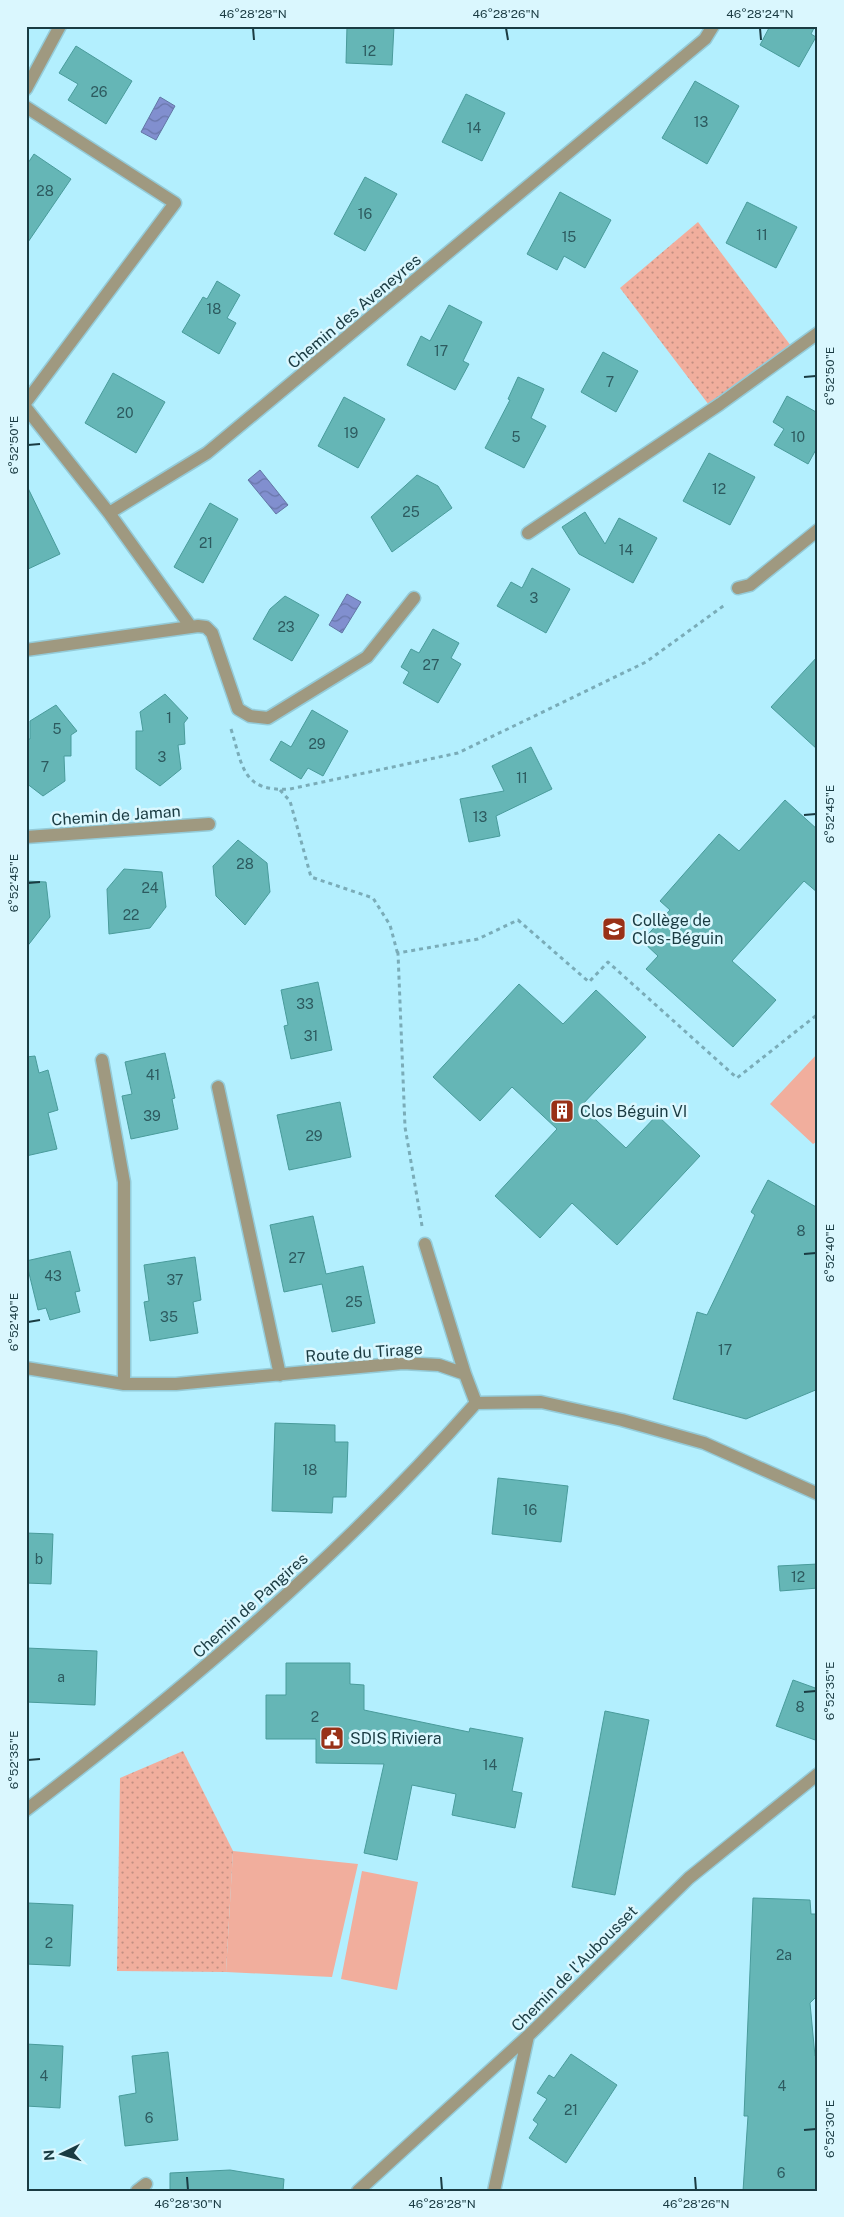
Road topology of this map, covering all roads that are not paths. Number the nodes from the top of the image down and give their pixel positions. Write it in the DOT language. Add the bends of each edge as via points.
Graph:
graph roads {
  1 [pos="60,26"];
  2 [pos="713,26"];
  3 [pos="26,89"];
  4 [pos="26,107"];
  5 [pos="818,333"];
  6 [pos="26,402"];
  7 [pos="26,408"];
  8 [pos="109,513"];
  9 [pos="818,530"];
  10 [pos="528,533"];
  11 [pos="738,588"];
  12 [pos="414,598"];
  13 [pos="191,627"];
  14 [pos="26,650"];
  15 [pos="209,824"];
  16 [pos="26,837"];
  17 [pos="102,1060"];
  18 [pos="218,1087"];
  19 [pos="425,1244"];
  20 [pos="27,1366"];
  21 [pos="465,1374"];
  22 [pos="280,1375"];
  23 [pos="124,1384"];
  24 [pos="476,1403"];
  25 [pos="818,1494"];
  26 [pos="818,1774"];
  27 [pos="26,1810"];
  28 [pos="528,2036"];
  29 [pos="358,2191"];
  30 [pos="494,2191"];
  1 -- 3 [label="street"];
  2 -- 8 [label="street, Chemin des Aveneyres" via="698,45 207,453"];
  4 -- 6 [label="street" via="175,203"];
  5 -- 10 [label="street" via="720,404"];
  7 -- 8 [label="street"];
  8 -- 13 [label="street"];
  9 -- 11 [label="street" via="750,585"];
  12 -- 13 [label="street" via="367,657 268,718 250,716 238,709 212,633 206,627"];
  13 -- 14 [label="street"];
  15 -- 16 [label="street, Chemin de Jaman"];
  17 -- 23 [label="street" via="124,1182"];
  18 -- 22 [label="street"];
  19 -- 21 [label="street"];
  20 -- 23 [label="street, Route du Tirage"];
  21 -- 22 [label="street, Route du Tirage" via="438,1365 403,1363"];
  21 -- 24 [label="street"];
  22 -- 23 [label="street, Route du Tirage" via="200,1383"];
  24 -- 25 [label="street" via="541,1402 622,1420 704,1443"];
  24 -- 27 [label="street, Chemin de Pangires" via="421,1466 320,1565 215,1660"];
  26 -- 28 [label="street, Chemin de l'Aubousset" via="689,1878"];
  28 -- 29 [label="street, Chemin de l'Aubousset"];
  28 -- 30 [label="street"];
}
